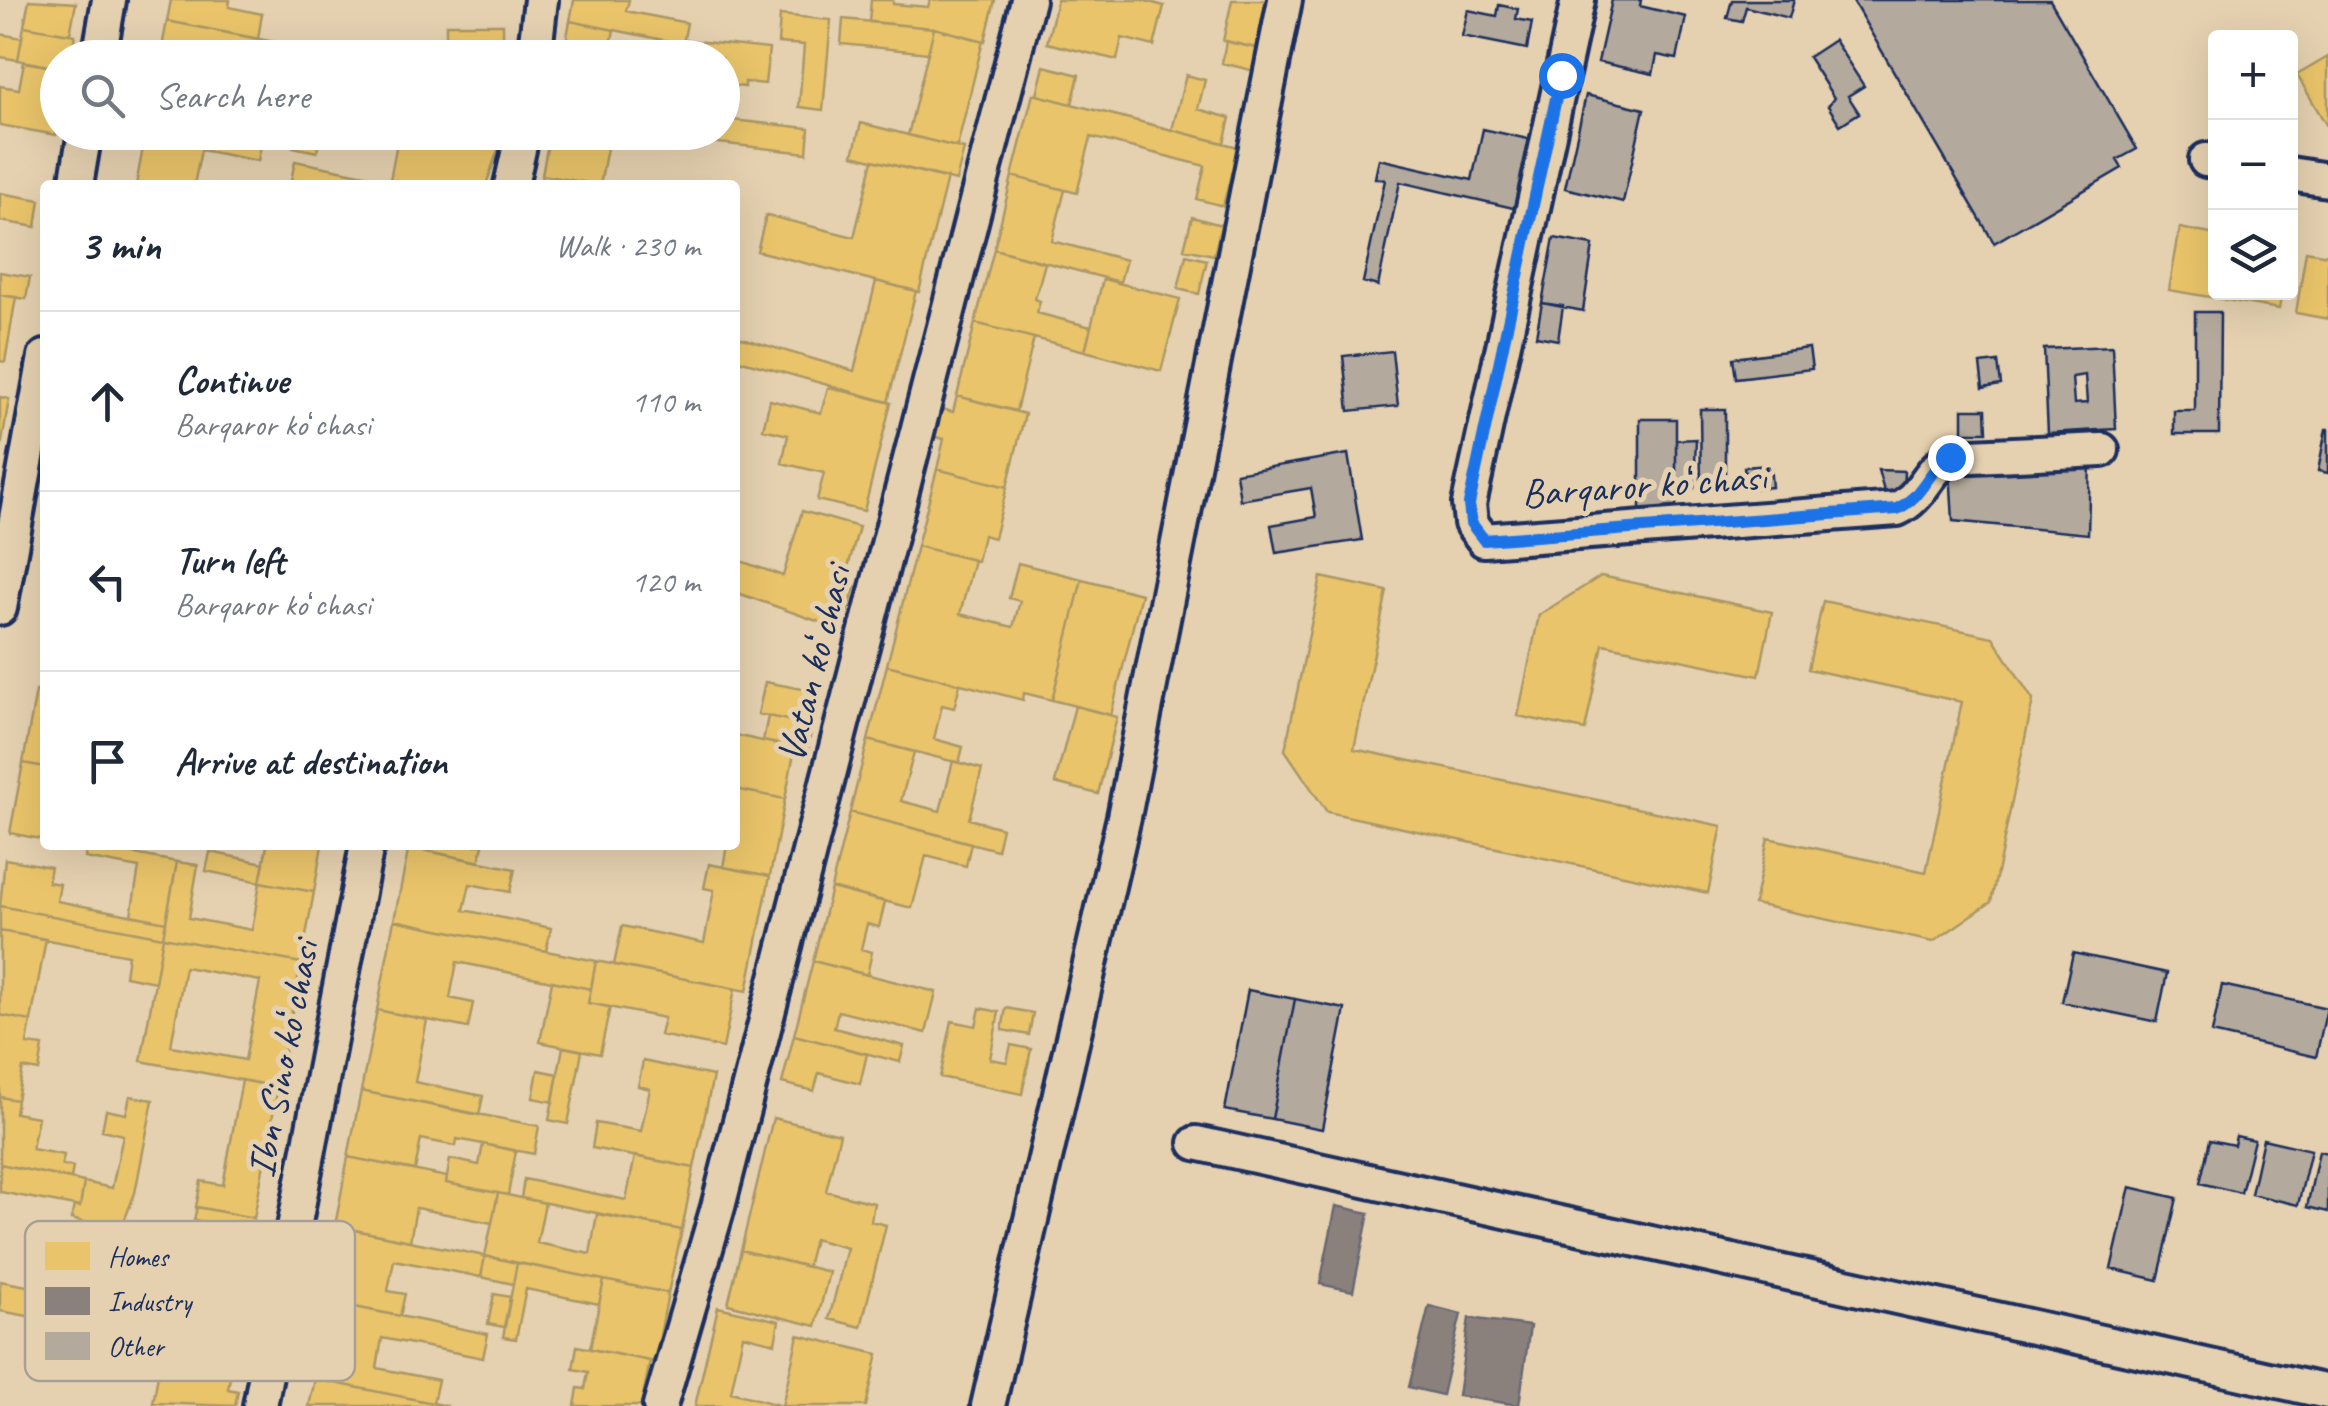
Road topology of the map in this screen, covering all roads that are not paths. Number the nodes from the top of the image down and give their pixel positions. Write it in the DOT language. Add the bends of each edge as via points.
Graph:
graph roads {
  1 [pos="109,0"];
  2 [pos="542,0"];
  3 [pos="1028,0"];
  4 [pos="1285,0"];
  5 [pos="1578,0"];
  6 [pos="102,40"];
  7 [pos="536,40"];
  8 [pos="82,150"];
  9 [pos="519,150"];
  10 [pos="2298,175"];
  11 [pos="77,180"];
  12 [pos="513,180"];
  13 [pos="2328,180"];
  14 [pos="40,385"];
  15 [pos="2102,450"];
  16 [pos="0,608"];
  17 [pos="366,850"];
  18 [pos="1196,1143"];
  19 [pos="295,1221"];
  20 [pos="265,1381"];
  21 [pos="2328,1392"];
  22 [pos="260,1406"];
  23 [pos="660,1406"];
  24 [pos="988,1406"];
  1 -- 6 [label="street"];
  2 -- 7 [label="street"];
  3 -- 23 [label="street, Vatan koʻchasi" via="718,1207"];
  4 -- 24 [label="street" via="1124,816"];
  5 -- 15 [label="street, Barqaror koʻchasi" via="1469,504 1471,523 1484,540 1897,509 1914,501 1934,467 1950,457"];
  8 -- 11 [label="street"];
  9 -- 12 [label="street"];
  10 -- 13 [label="street"];
  14 -- 16 [label="street"];
  17 -- 19 [label="street, Ibn Sino koʻchasi"];
  18 -- 21 [label="street"];
  20 -- 22 [label="street, Ibn Sino koʻchasi"];
}
